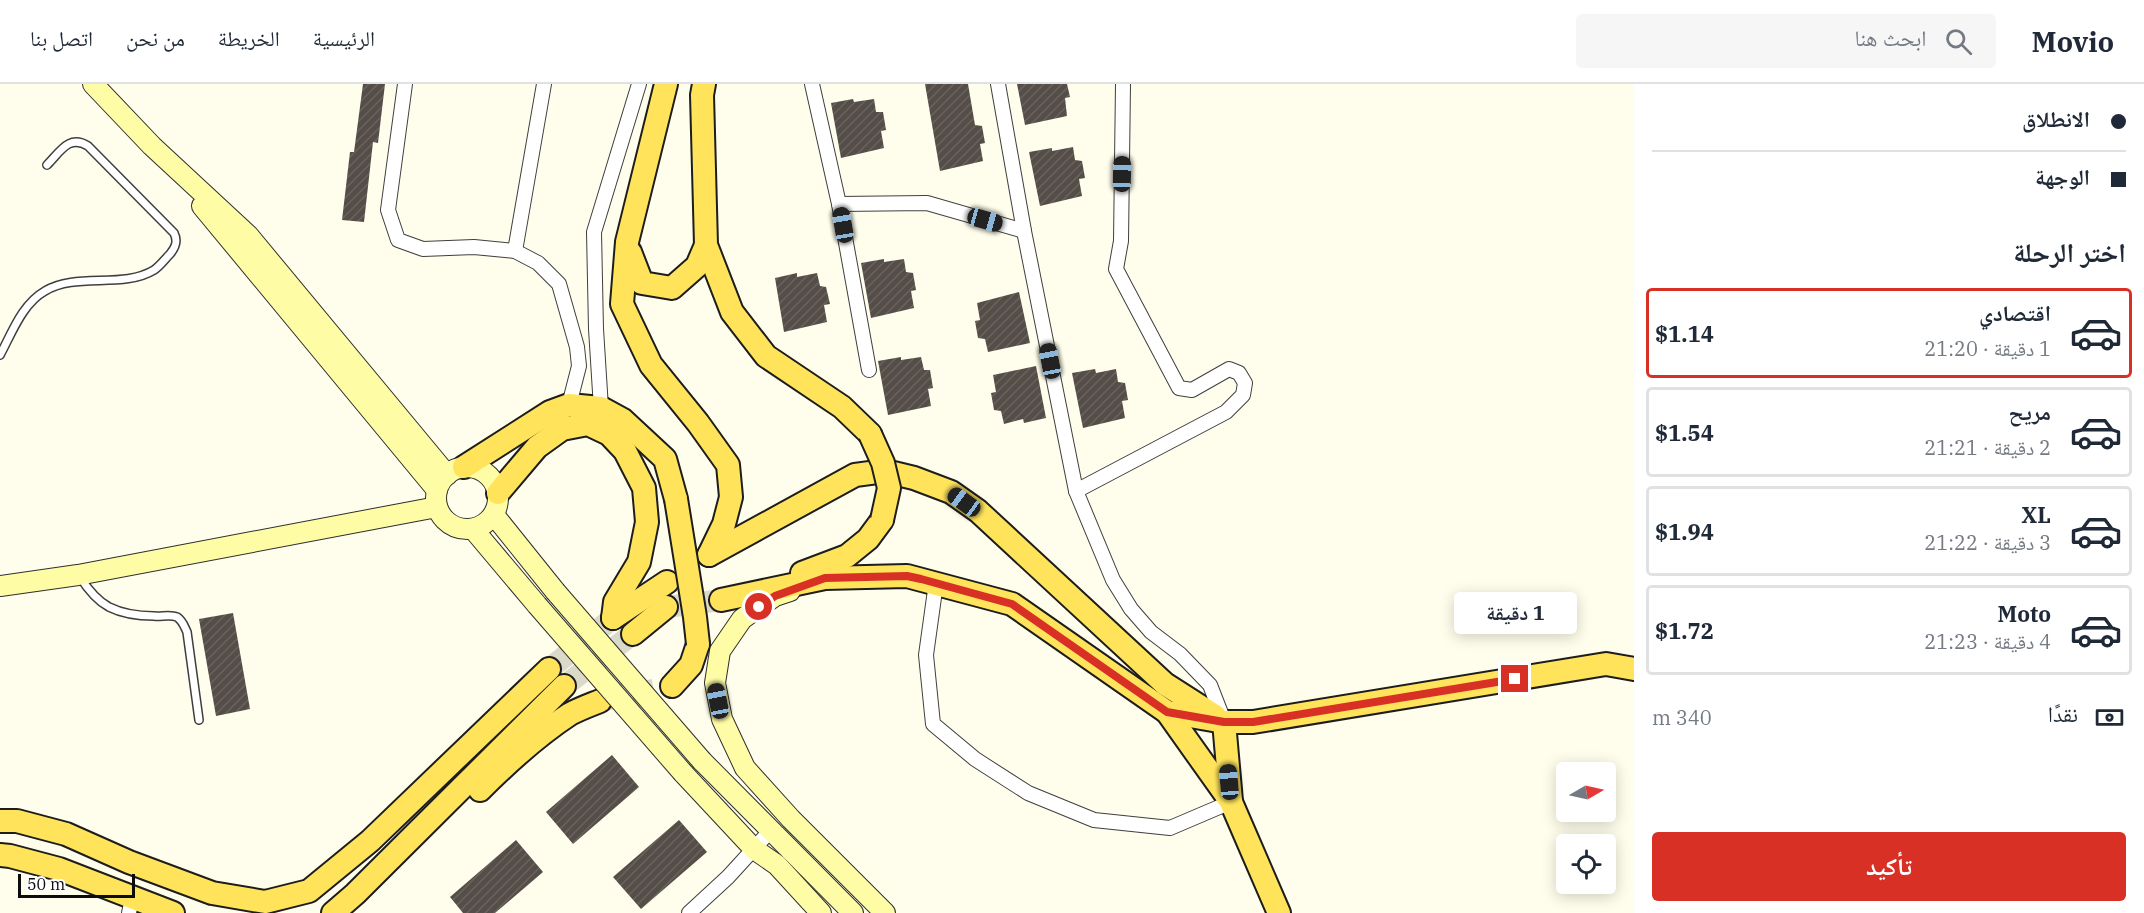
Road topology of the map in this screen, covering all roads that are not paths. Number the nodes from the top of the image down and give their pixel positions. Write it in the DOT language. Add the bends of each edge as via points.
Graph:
graph roads {
  1 [pos="93,84"];
  2 [pos="405,84"];
  3 [pos="544,84"];
  4 [pos="639,84"];
  5 [pos="666,84"];
  6 [pos="704,84"];
  7 [pos="812,84"];
  8 [pos="998,84"];
  9 [pos="1123,84"];
  10 [pos="47,165"];
  11 [pos="839,204"];
  12 [pos="1024,231"];
  13 [pos="627,242"];
  14 [pos="706,245"];
  15 [pos="515,251"];
  16 [pos="0,355"];
  17 [pos="869,370"];
  18 [pos="569,405"];
  19 [pos="602,408"];
  20 [pos="446,484"];
  21 [pos="1076,491"];
  22 [pos="496,504"];
  23 [pos="473,529"];
  24 [pos="78,575"];
  25 [pos="825,578"];
  26 [pos="667,582"];
  27 [pos="936,583"];
  28 [pos="0,586"];
  29 [pos="666,607"];
  30 [pos="633,634"];
  31 [pos="549,669"];
  32 [pos="1634,669"];
  33 [pos="564,686"];
  34 [pos="672,686"];
  35 [pos="600,701"];
  36 [pos="1167,712"];
  37 [pos="199,720"];
  38 [pos="1224,722"];
  39 [pos="1231,802"];
  40 [pos="0,821"];
  41 [pos="770,831"];
  42 [pos="754,849"];
  43 [pos="0,855"];
  44 [pos="355,894"];
  45 [pos="131,905"];
  46 [pos="170,913"];
  47 [pos="333,913"];
  48 [pos="689,913"];
  49 [pos="821,913"];
  50 [pos="854,913"];
  51 [pos="885,913"];
  52 [pos="1279,913"];
  1 -- 20 [label="street" via="152,146 248,235"];
  2 -- 15 [label="street" via="388,210 398,240 423,249 474,247"];
  3 -- 15 [label="street"];
  4 -- 19 [label="street" via="594,232"];
  5 -- 13 [label="main road"];
  6 -- 14 [label="main road"];
  7 -- 11 [label="street"];
  8 -- 12 [label="street"];
  9 -- 21 [label="street" via="1121,241 1116,269 1179,388 1192,390 1229,369 1239,373 1245,383 1243,395 1226,412"];
  10 -- 16 [label="lane" via="67,145 80,140 174,233 176,245 153,271 52,286 30,302"];
  11 -- 12 [label="street" via="927,203"];
  11 -- 17 [label="street"];
  12 -- 21 [label="street"];
  13 -- 14 [label="main road" via="642,284 672,288 697,266"];
  13 -- 38 [label="main road" via="622,304 651,365 728,465 730,497 724,524 709,555 855,475 885,471 914,478 951,492 978,512 1165,684"];
  14 -- 25 [label="main road, bridge" via="732,312 766,356 842,407 870,434 889,488 882,519 868,539 847,555 729,599"];
  15 -- 18 [label="street" via="538,263 559,284 579,366"];
  18 -- 19 [label="main road"];
  18 -- 20 [label="main road" via="550,412"];
  19 -- 34 [label="main road, bridge" via="622,420 665,459 676,499 698,644 691,665"];
  20 -- 22 [label="street" via="482,471 495,484"];
  20 -- 23 [label="street" via="447,522 464,530"];
  20 -- 24 [label="street"];
  21 -- 38 [label="street" via="1113,580 1125,599 1152,633 1180,654 1210,685"];
  22 -- 23 [label="street" via="481,526"];
  22 -- 26 [label="main road" via="537,447 562,429 588,424 609,434 625,451 644,488 647,522 639,562 615,602 613,618"];
  22 -- 41 [label="street, bridge" via="555,591 702,761"];
  23 -- 42 [label="street, bridge" via="683,773"];
  24 -- 28 [label="street"];
  24 -- 37 [label="lane" via="107,606 127,614 170,615 183,623"];
  25 -- 27 [label="main road" via="907,576"];
  25 -- 51 [label="street" via="775,596 742,619 720,651 715,683 722,719 745,768"];
  27 -- 36 [label="main road" via="1012,604"];
  27 -- 39 [label="street" via="926,655 933,724 975,759 1028,793 1094,820 1170,828"];
  29 -- 30 [label="main road"];
  31 -- 40 [label="main road" via="370,841 309,891 265,902 212,893 66,834 17,821"];
  32 -- 38 [label="main road" via="1606,664 1253,722"];
  33 -- 44 [label="main road"];
  35 -- 44 [label="main road" via="572,713 553,727 501,770 418,853"];
  36 -- 38 [label="main road"];
  36 -- 39 [label="main road"];
  38 -- 39 [label="main road"];
  39 -- 52 [label="main road"];
  41 -- 42 [label="street"];
  41 -- 50 [label="street"];
  42 -- 48 [label="street"];
  42 -- 49 [label="street" via="777,866"];
  43 -- 45 [label="main road" via="59,869"];
  44 -- 47 [label="main road"];
  45 -- 46 [label="main road"];
}
